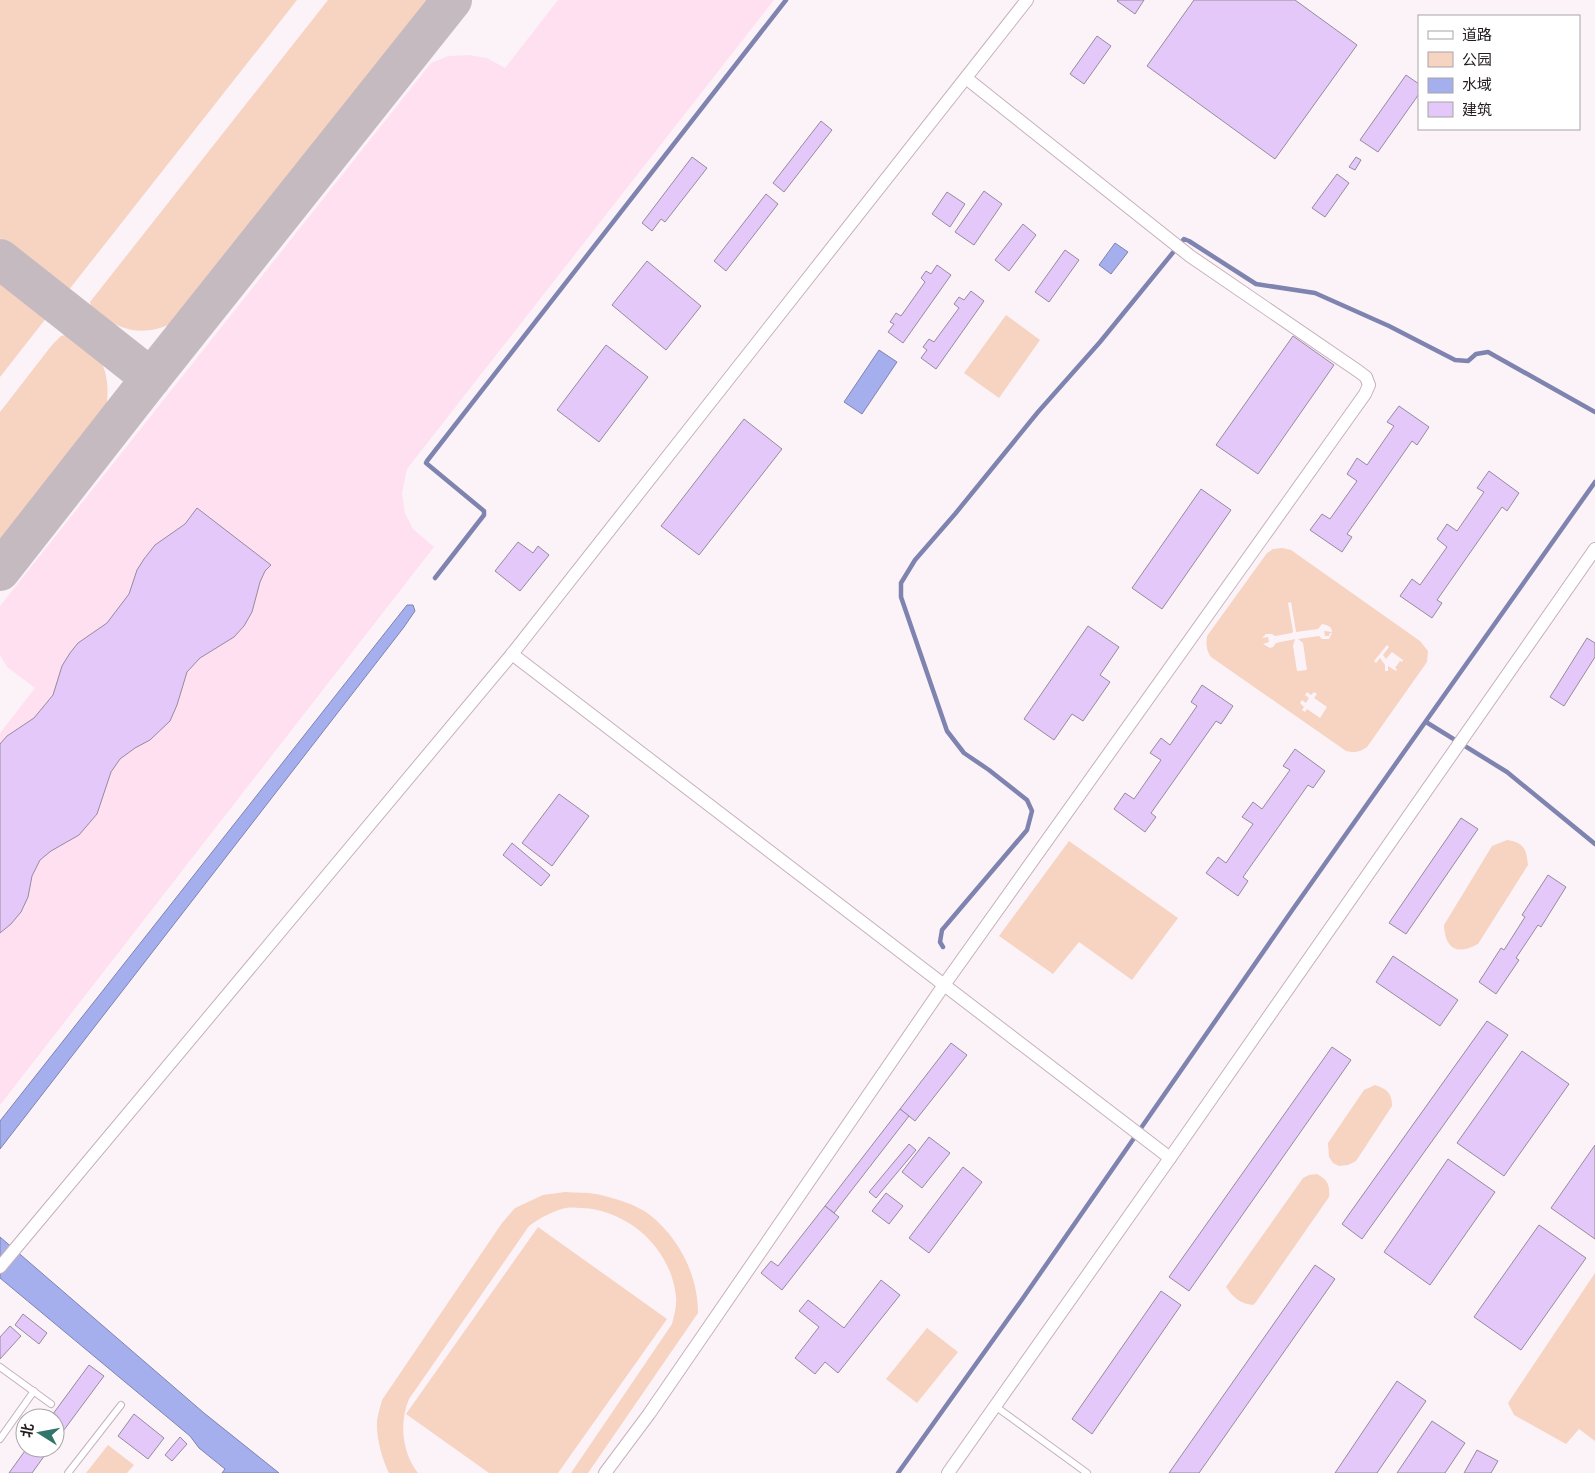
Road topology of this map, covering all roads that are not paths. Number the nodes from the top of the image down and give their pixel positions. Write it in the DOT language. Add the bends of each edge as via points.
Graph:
graph roads {
  1 [pos="1027,0"];
  2 [pos="966,78"];
  3 [pos="1595,549"];
  4 [pos="512,654"];
  5 [pos="944,985"];
  6 [pos="1170,1158"];
  7 [pos="0,1267"];
  8 [pos="0,1366"];
  9 [pos="34,1391"];
  10 [pos="51,1404"];
  11 [pos="121,1405"];
  12 [pos="995,1406"];
  13 [pos="0,1440"];
  14 [pos="68,1473"];
  15 [pos="605,1473"];
  16 [pos="948,1473"];
  17 [pos="1087,1473"];
  1 -- 2 [label="street"];
  2 -- 4 [label="street"];
  2 -- 5 [label="street" via="1190,256 1358,371 1366,377 1369,385"];
  3 -- 6 [label="street"];
  4 -- 5 [label="street"];
  4 -- 7 [label="street"];
  5 -- 6 [label="street"];
  5 -- 15 [label="street"];
  6 -- 12 [label="street"];
  8 -- 9 [label="lane"];
  9 -- 10 [label="lane"];
  9 -- 13 [label="lane"];
  11 -- 14 [label="lane"];
  12 -- 16 [label="street"];
  12 -- 17 [label="lane"];
}
